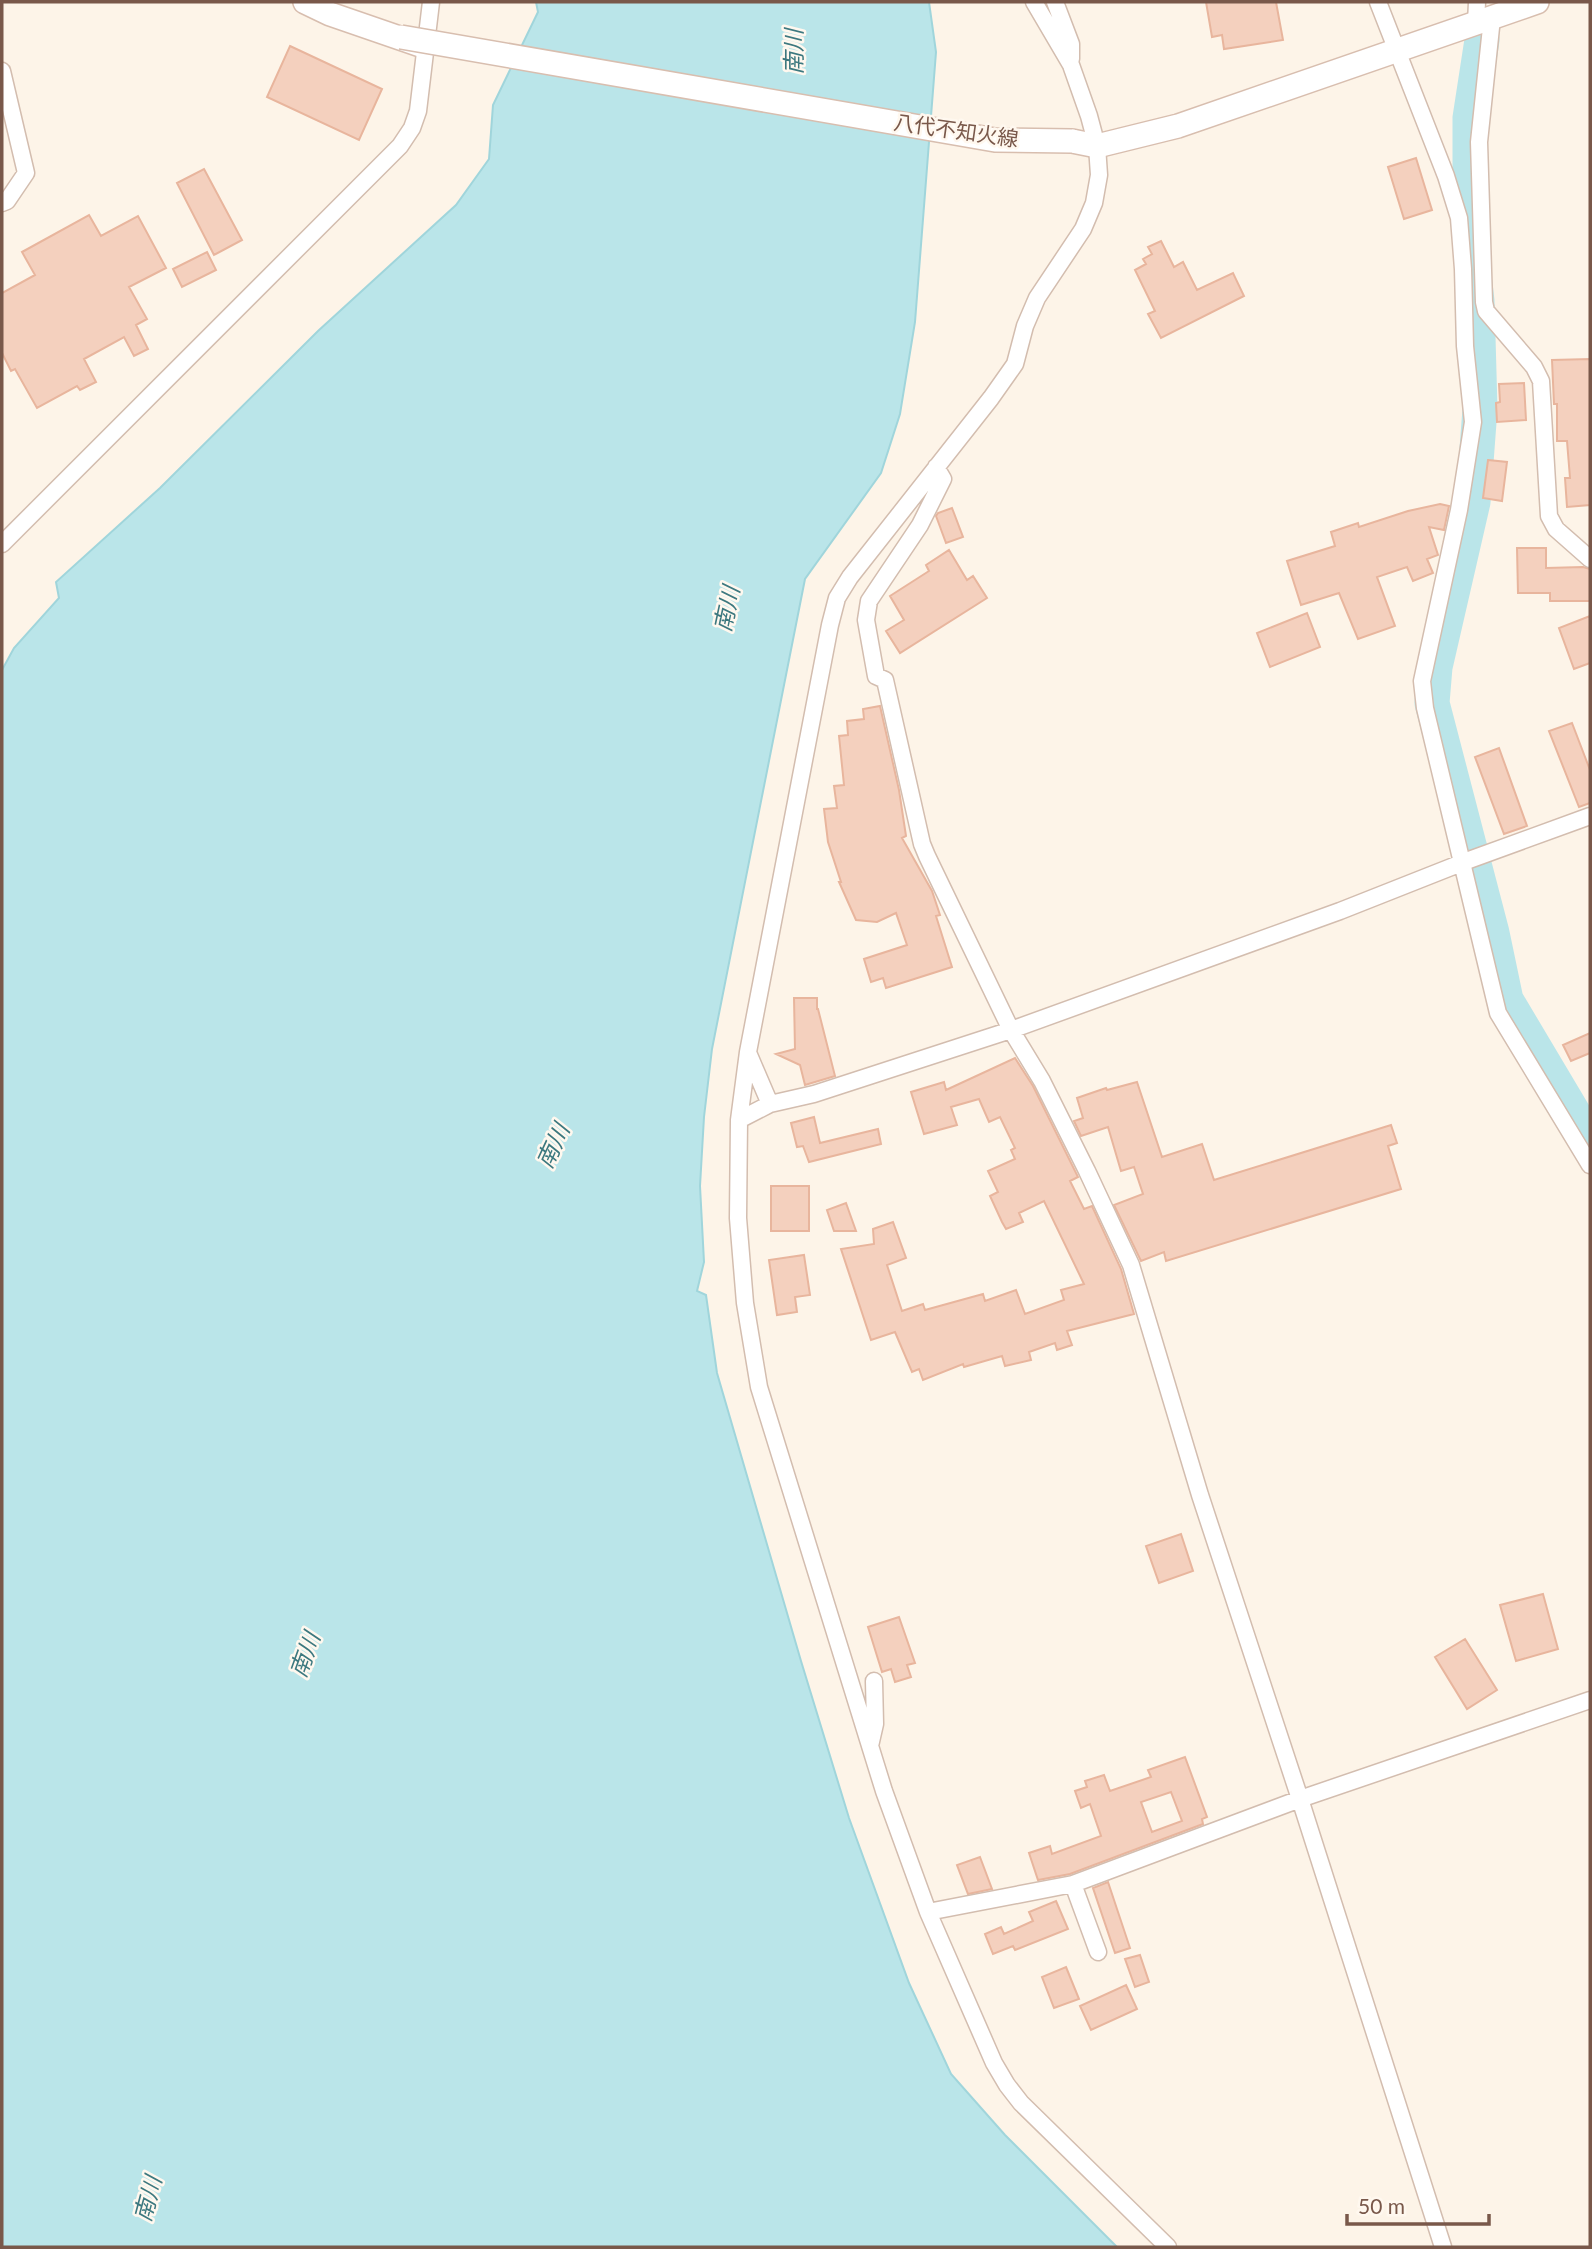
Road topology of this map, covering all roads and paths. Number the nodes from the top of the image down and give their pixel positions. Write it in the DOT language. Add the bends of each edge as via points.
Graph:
graph roads {
  1 [pos="305,2"];
  2 [pos="431,2"];
  3 [pos="1034,2"];
  4 [pos="1055,2"];
  5 [pos="1378,2"];
  6 [pos="1536,2"];
  7 [pos="1481,14"];
  8 [pos="401,37"];
  9 [pos="425,47"];
  10 [pos="1397,51"];
  11 [pos="1071,65"];
  12 [pos="2,71"];
  13 [pos="1097,146"];
  14 [pos="2,203"];
  15 [pos="936,467"];
  16 [pos="2,544"];
  17 [pos="1590,559"];
  18 [pos="1590,816"];
  19 [pos="1471,860"];
  20 [pos="1011,1030"];
  21 [pos="748,1052"];
  22 [pos="770,1104"];
  23 [pos="738,1120"];
  24 [pos="1590,1165"];
  25 [pos="874,1681"];
  26 [pos="1590,1700"];
  27 [pos="870,1746"];
  28 [pos="1300,1799"];
  29 [pos="1073,1884"];
  30 [pos="928,1912"];
  31 [pos="1098,1952"];
  32 [pos="1168,2247"];
  33 [pos="1443,2247"];
  1 -- 8 [label="main road, 八代不知火線" via="330,15"];
  2 -- 9 [label="street"];
  3 -- 11 [label="street"];
  4 -- 11 [label="street" via="1071,44"];
  5 -- 10 [label="street"];
  6 -- 7 [label="main road, 八代不知火線"];
  7 -- 10 [label="main road, 八代不知火線"];
  7 -- 17 [label="street" via="1484,302 1486,311 1541,381 1549,516 1556,529"];
  8 -- 9 [label="main road, 八代不知火線"];
  8 -- 13 [label="main road, 八代不知火線, bridge" via="995,140 1072,141"];
  9 -- 16 [label="street" via="418,111 400,146"];
  10 -- 13 [label="main road, 八代不知火線" via="1178,127"];
  10 -- 19 [label="street" via="1459,218 1473,422 1422,681 1425,708"];
  11 -- 13 [label="street"];
  12 -- 14 [label="street" via="26,173"];
  13 -- 15 [label="street" via="1099,175 1083,229 1037,298 1014,364"];
  15 -- 20 [label="street" via="943,479 926,514 869,601 869,643 876,676 885,680 922,844"];
  15 -- 21 [label="street" via="837,598"];
  18 -- 19 [label="street"];
  19 -- 20 [label="street"];
  19 -- 24 [label="street" via="1498,1013"];
  20 -- 22 [label="street"];
  20 -- 28 [label="street" via="1042,1082 1131,1265 1200,1495"];
  21 -- 22 [label="street"];
  21 -- 23 [label="street"];
  22 -- 23 [label="street"];
  23 -- 27 [label="street" via="738,1219 759,1387"];
  25 -- 27 [label="street" via="876,1724"];
  26 -- 28 [label="street"];
  27 -- 30 [label="street"];
  28 -- 29 [label="street"];
  28 -- 33 [label="street"];
  29 -- 30 [label="street"];
  29 -- 31 [label="street"];
  30 -- 32 [label="street" via="1007,2085"];
}
